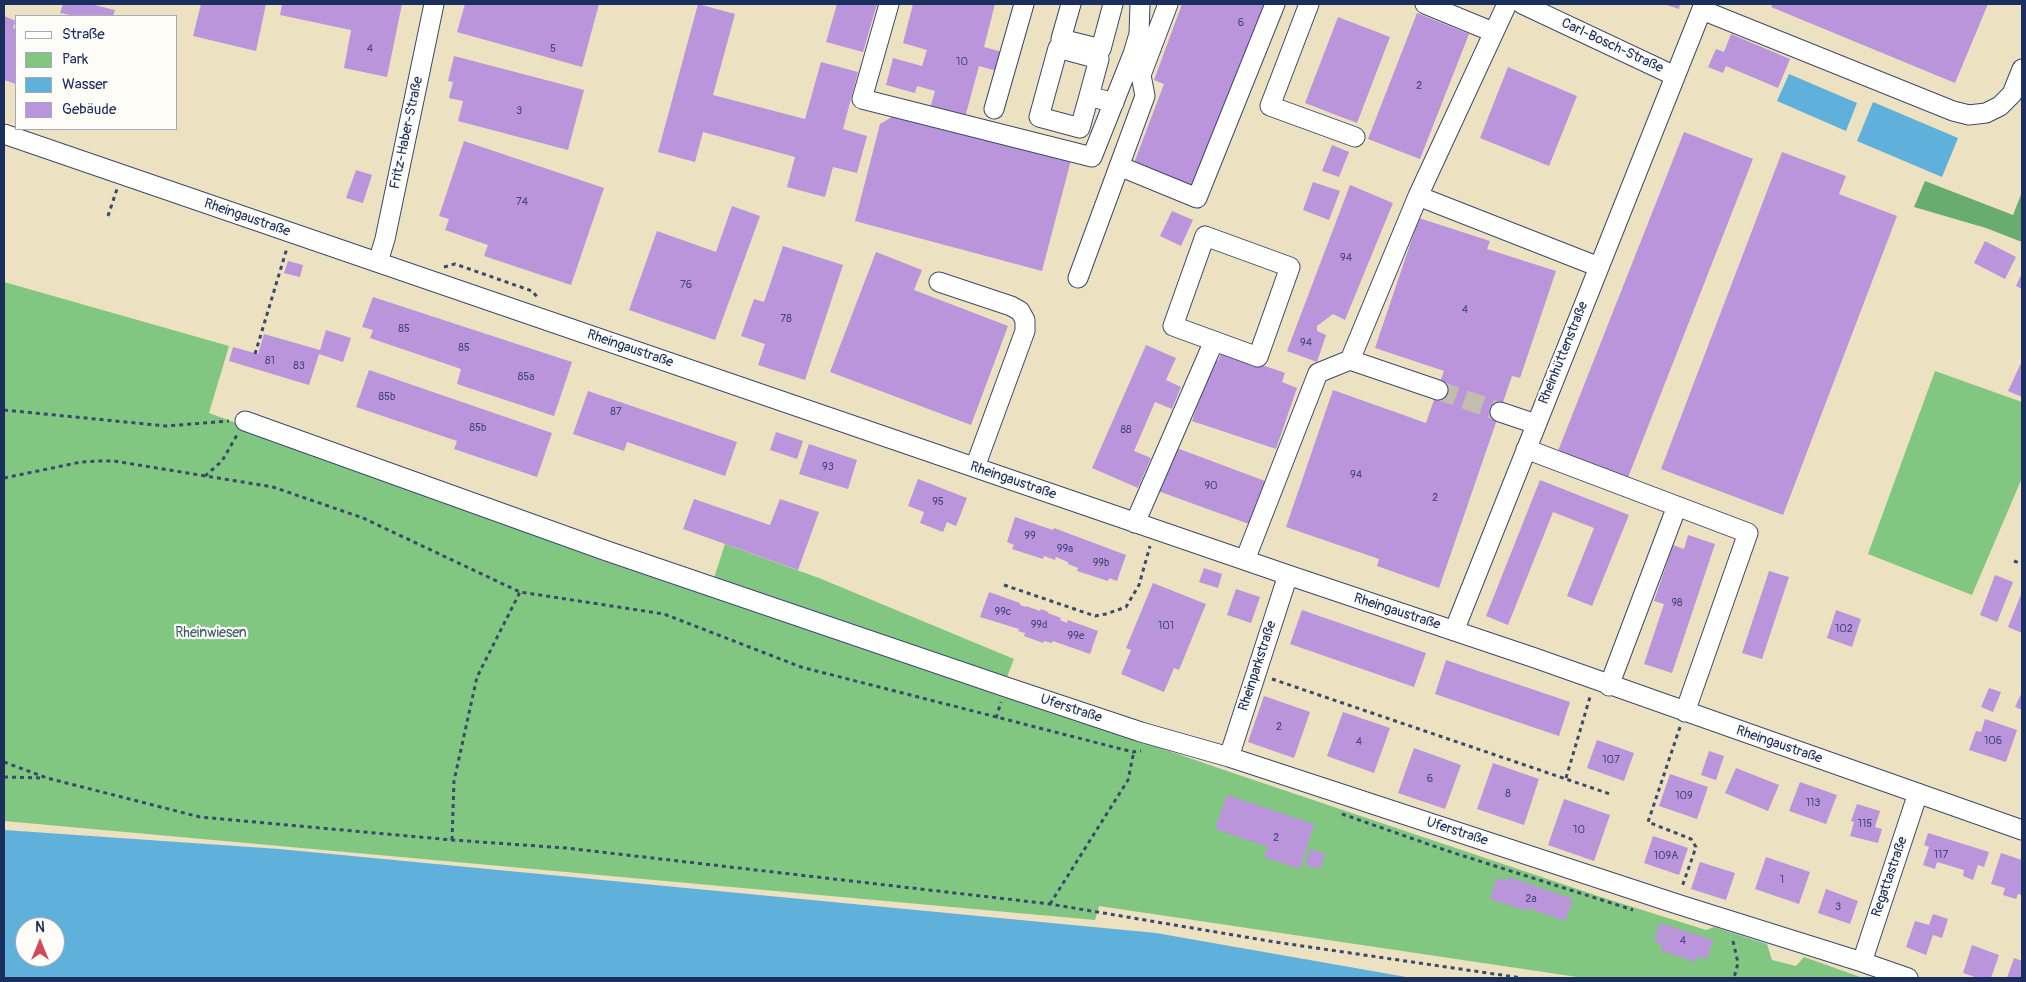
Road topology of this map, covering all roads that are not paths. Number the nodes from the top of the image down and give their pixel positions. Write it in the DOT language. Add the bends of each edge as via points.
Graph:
graph roads {
  1 [pos="434,4"];
  2 [pos="889,4"];
  3 [pos="1024,4"];
  4 [pos="1071,4"];
  5 [pos="1113,4"];
  6 [pos="1140,4"];
  7 [pos="1168,4"];
  8 [pos="1275,4"];
  9 [pos="1309,4"];
  10 [pos="1425,4"];
  11 [pos="1507,4"];
  12 [pos="1522,4"];
  13 [pos="1703,7"];
  14 [pos="1493,32"];
  15 [pos="2022,69"];
  16 [pos="1675,76"];
  17 [pos="1089,96"];
  18 [pos="1114,102"];
  19 [pos="994,109"];
  20 [pos="4,134"];
  21 [pos="1355,137"];
  22 [pos="1119,166"];
  23 [pos="1418,196"];
  24 [pos="378,262"];
  25 [pos="1599,267"];
  26 [pos="1078,278"];
  27 [pos="938,282"];
  28 [pos="1214,341"];
  29 [pos="1350,360"];
  30 [pos="1438,390"];
  31 [pos="1500,412"];
  32 [pos="245,421"];
  33 [pos="1536,424"];
  34 [pos="1526,449"];
  35 [pos="975,468"];
  36 [pos="1677,506"];
  37 [pos="1135,523"];
  38 [pos="1245,560"];
  39 [pos="1288,575"];
  40 [pos="1454,631"];
  41 [pos="1609,686"];
  42 [pos="1685,712"];
  43 [pos="1230,757"];
  44 [pos="1918,793"];
  45 [pos="2022,830"];
  46 [pos="1862,962"];
  47 [pos="1908,978"];
  1 -- 24 [label="street, Fritz-Haber-Straße"];
  2 -- 18 [label="street" via="862,99 1092,157"];
  3 -- 19 [label="street"];
  4 -- 5 [label="street" via="1061,38 1101,49"];
  6 -- 18 [label="street" via="1139,34"];
  7 -- 22 [label="street" via="1141,75 1145,96"];
  8 -- 22 [label="street" via="1197,198"];
  9 -- 21 [label="street" via="1270,106"];
  10 -- 14 [label="street"];
  11 -- 14 [label="street"];
  12 -- 16 [label="street, Carl-Bosch-Straße"];
  13 -- 15 [label="street" via="1969,115 1986,113 2000,106 2012,94"];
  13 -- 16 [label="street, Rheinhüttenstraße"];
  14 -- 23 [label="street"];
  16 -- 25 [label="street, Rheinhüttenstraße"];
  17 -- 18 [label="street"];
  20 -- 24 [label="street, Rheingaustraße"];
  22 -- 26 [label="street"];
  23 -- 25 [label="street"];
  23 -- 29 [label="street"];
  24 -- 35 [label="street, Rheingaustraße"];
  25 -- 33 [label="street, Rheinhüttenstraße"];
  27 -- 35 [label="street" via="1011,306 1020,311 1025,320 1025,331"];
  28 -- 28 [label="street" via="1173,326 1205,236 1290,267 1258,357"];
  28 -- 37 [label="street"];
  29 -- 30 [label="street"];
  29 -- 38 [label="street" via="1318,373"];
  31 -- 33 [label="street"];
  32 -- 43 [label="street, Uferstraße" via="607,551 1141,732"];
  33 -- 34 [label="street, Rheinhüttenstraße"];
  34 -- 36 [label="street"];
  34 -- 40 [label="street, Rheinhüttenstraße"];
  35 -- 37 [label="street, Rheingaustraße"];
  36 -- 41 [label="street"];
  36 -- 42 [label="street" via="1748,533"];
  37 -- 38 [label="street, Rheingaustraße"];
  38 -- 39 [label="street, Rheingaustraße"];
  39 -- 40 [label="street, Rheingaustraße"];
  39 -- 43 [label="street, Rheinparkstraße"];
  40 -- 41 [label="street, Rheingaustraße"];
  41 -- 42 [label="street, Rheingaustraße"];
  42 -- 44 [label="street, Rheingaustraße"];
  43 -- 46 [label="street, Uferstraße" via="1458,833 1736,932"];
  44 -- 45 [label="street, Rheingaustraße"];
  44 -- 46 [label="street, Regattastraße"];
  46 -- 47 [label="street, Uferstraße"];
}
